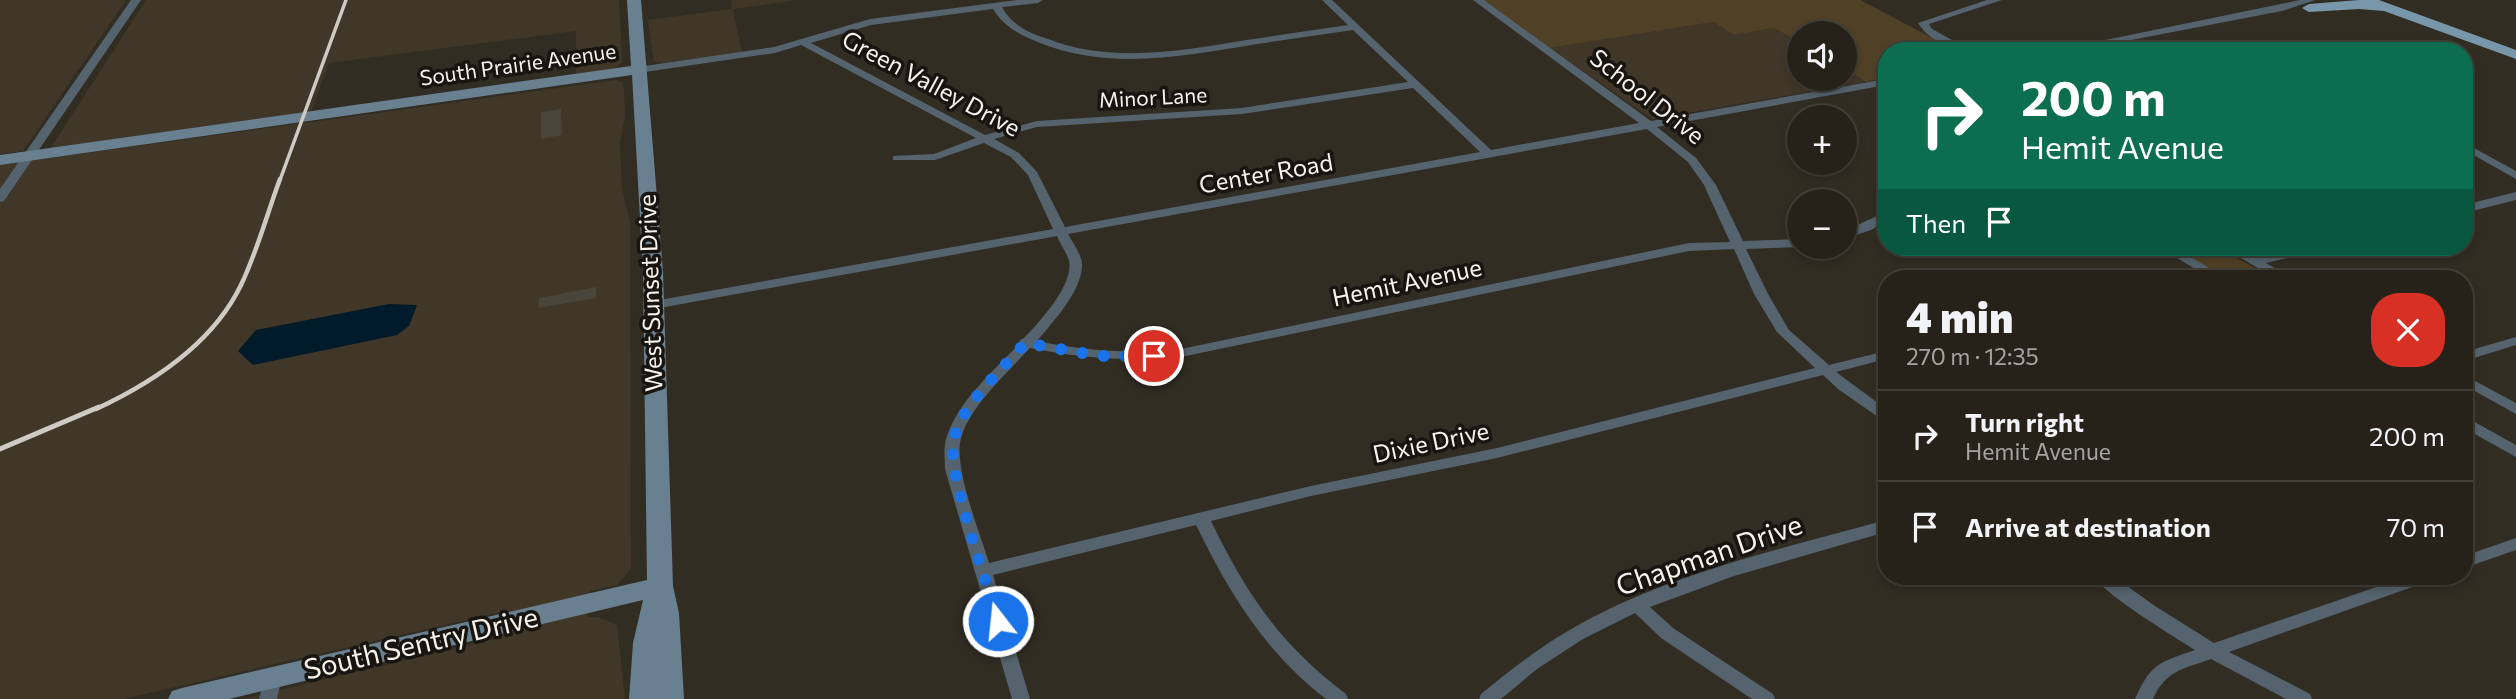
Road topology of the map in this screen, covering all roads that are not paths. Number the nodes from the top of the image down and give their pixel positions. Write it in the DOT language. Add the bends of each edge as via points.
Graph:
graph roads {
  1 [pos="136,0"];
  2 [pos="634,0"];
  3 [pos="1038,0"];
  4 [pos="1327,0"];
  5 [pos="1478,0"];
  6 [pos="1997,0"];
  7 [pos="2353,0"];
  8 [pos="2366,0"];
  9 [pos="2378,0"];
  10 [pos="2309,4"];
  11 [pos="996,5"];
  12 [pos="2391,5"];
  13 [pos="1356,27"];
  14 [pos="802,42"];
  15 [pos="1950,42"];
  16 [pos="2104,42"];
  17 [pos="2516,47"];
  18 [pos="2516,55"];
  19 [pos="639,70"];
  20 [pos="1416,84"];
  21 [pos="1878,84"];
  22 [pos="1650,126"];
  23 [pos="988,139"];
  24 [pos="2474,151"];
  25 [pos="1490,155"];
  26 [pos="30,156"];
  27 [pos="897,158"];
  28 [pos="0,160"];
  29 [pos="2516,176"];
  30 [pos="2516,196"];
  31 [pos="0,198"];
  32 [pos="2473,207"];
  33 [pos="1878,220"];
  34 [pos="1857,230"];
  35 [pos="1062,231"];
  36 [pos="1787,243"];
  37 [pos="1738,244"];
  38 [pos="2181,256"];
  39 [pos="2245,256"];
  40 [pos="2280,256"];
  41 [pos="2256,262"];
  42 [pos="2205,270"];
  43 [pos="2270,270"];
  44 [pos="654,305"];
  45 [pos="2516,341"];
  46 [pos="1025,343"];
  47 [pos="2473,353"];
  48 [pos="1878,357"];
  49 [pos="1825,370"];
  50 [pos="2473,384"];
  51 [pos="2516,409"];
  52 [pos="1878,410"];
  53 [pos="2473,426"];
  54 [pos="2516,452"];
  55 [pos="1201,517"];
  56 [pos="1878,528"];
  57 [pos="2516,544"];
  58 [pos="2473,559"];
  59 [pos="983,571"];
  60 [pos="2115,585"];
  61 [pos="2400,585"];
  62 [pos="660,586"];
  63 [pos="1637,604"];
  64 [pos="2211,650"];
  65 [pos="271,688"];
  66 [pos="182,699"];
  67 [pos="643,699"];
  68 [pos="670,699"];
  69 [pos="1021,699"];
  70 [pos="1339,699"];
  71 [pos="1488,699"];
  72 [pos="1766,699"];
  73 [pos="2144,699"];
  74 [pos="2303,699"];
  1 -- 26 [label="street"];
  2 -- 19 [label="main road, West Sunset Drive"];
  3 -- 11 [label="street, South Prairie Avenue"];
  4 -- 13 [label="street"];
  5 -- 22 [label="street, School Drive"];
  6 -- 15 [label="street" via="1923,23 1928,31"];
  7 -- 10 [label="street"];
  8 -- 12 [label="main road"];
  9 -- 17 [label="main road"];
  10 -- 12 [label="main road"];
  10 -- 16 [label="street"];
  11 -- 13 [label="street" via="1008,24 1023,32 1065,51 1104,57 1149,57"];
  11 -- 14 [label="street, South Prairie Avenue" via="870,22"];
  12 -- 17 [label="main road"];
  12 -- 18 [label="main road"];
  13 -- 20 [label="street"];
  14 -- 19 [label="street, South Prairie Avenue" via="739,57"];
  14 -- 23 [label="street, Green Valley Drive"];
  19 -- 26 [label="main road, South Prairie Avenue"];
  19 -- 44 [label="main road, West Sunset Drive"];
  20 -- 23 [label="street, Minor Lane" via="1242,111 1037,124"];
  20 -- 25 [label="street"];
  21 -- 22 [label="street, Center Road"];
  22 -- 25 [label="street, Center Road"];
  22 -- 37 [label="street, School Drive" via="1700,171"];
  23 -- 27 [label="street, Minor Lane" via="935,157"];
  23 -- 35 [label="street, Green Valley Drive" via="1028,167"];
  24 -- 29 [label="street"];
  25 -- 35 [label="street, Center Road"];
  26 -- 28 [label="main road, South Prairie Avenue"];
  26 -- 31 [label="street"];
  30 -- 32 [label="street"];
  33 -- 34 [label="street"];
  35 -- 44 [label="street, Center Road"];
  35 -- 46 [label="street, Green Valley Drive" via="1076,263 1074,278 1062,301"];
  36 -- 37 [label="street, Hemit Avenue"];
  37 -- 46 [label="street, Hemit Avenue" via="1689,247 1181,354 1099,356"];
  37 -- 49 [label="street, School Drive" via="1773,318"];
  38 -- 42 [label="street"];
  39 -- 41 [label="street"];
  40 -- 41 [label="street"];
  41 -- 43 [label="street"];
  44 -- 62 [label="main road, West Sunset Drive"];
  45 -- 47 [label="street"];
  46 -- 59 [label="street, Green Valley Drive" via="969,408 953,441 953,469"];
  48 -- 49 [label="street, Dixie Drive"];
  49 -- 52 [label="street, School Drive"];
  49 -- 55 [label="street, Dixie Drive" via="1497,453"];
  50 -- 51 [label="street"];
  53 -- 54 [label="street"];
  55 -- 59 [label="street, Dixie Drive"];
  55 -- 70 [label="street" via="1261,626"];
  56 -- 63 [label="street, Chapman Drive" via="1689,584"];
  57 -- 58 [label="street"];
  59 -- 69 [label="street, Green Valley Drive"];
  60 -- 64 [label="street"];
  61 -- 64 [label="street"];
  62 -- 65 [label="main road, South Sentry Drive"];
  62 -- 67 [label="main road, West Sunset Drive" via="651,614"];
  62 -- 68 [label="main road, West Sunset Drive" via="666,613"];
  63 -- 71 [label="street, Chapman Drive" via="1556,647"];
  63 -- 72 [label="street" via="1667,633"];
  64 -- 73 [label="street" via="2162,671"];
  64 -- 74 [label="street"];
  65 -- 66 [label="main road, South Sentry Drive"];
}
